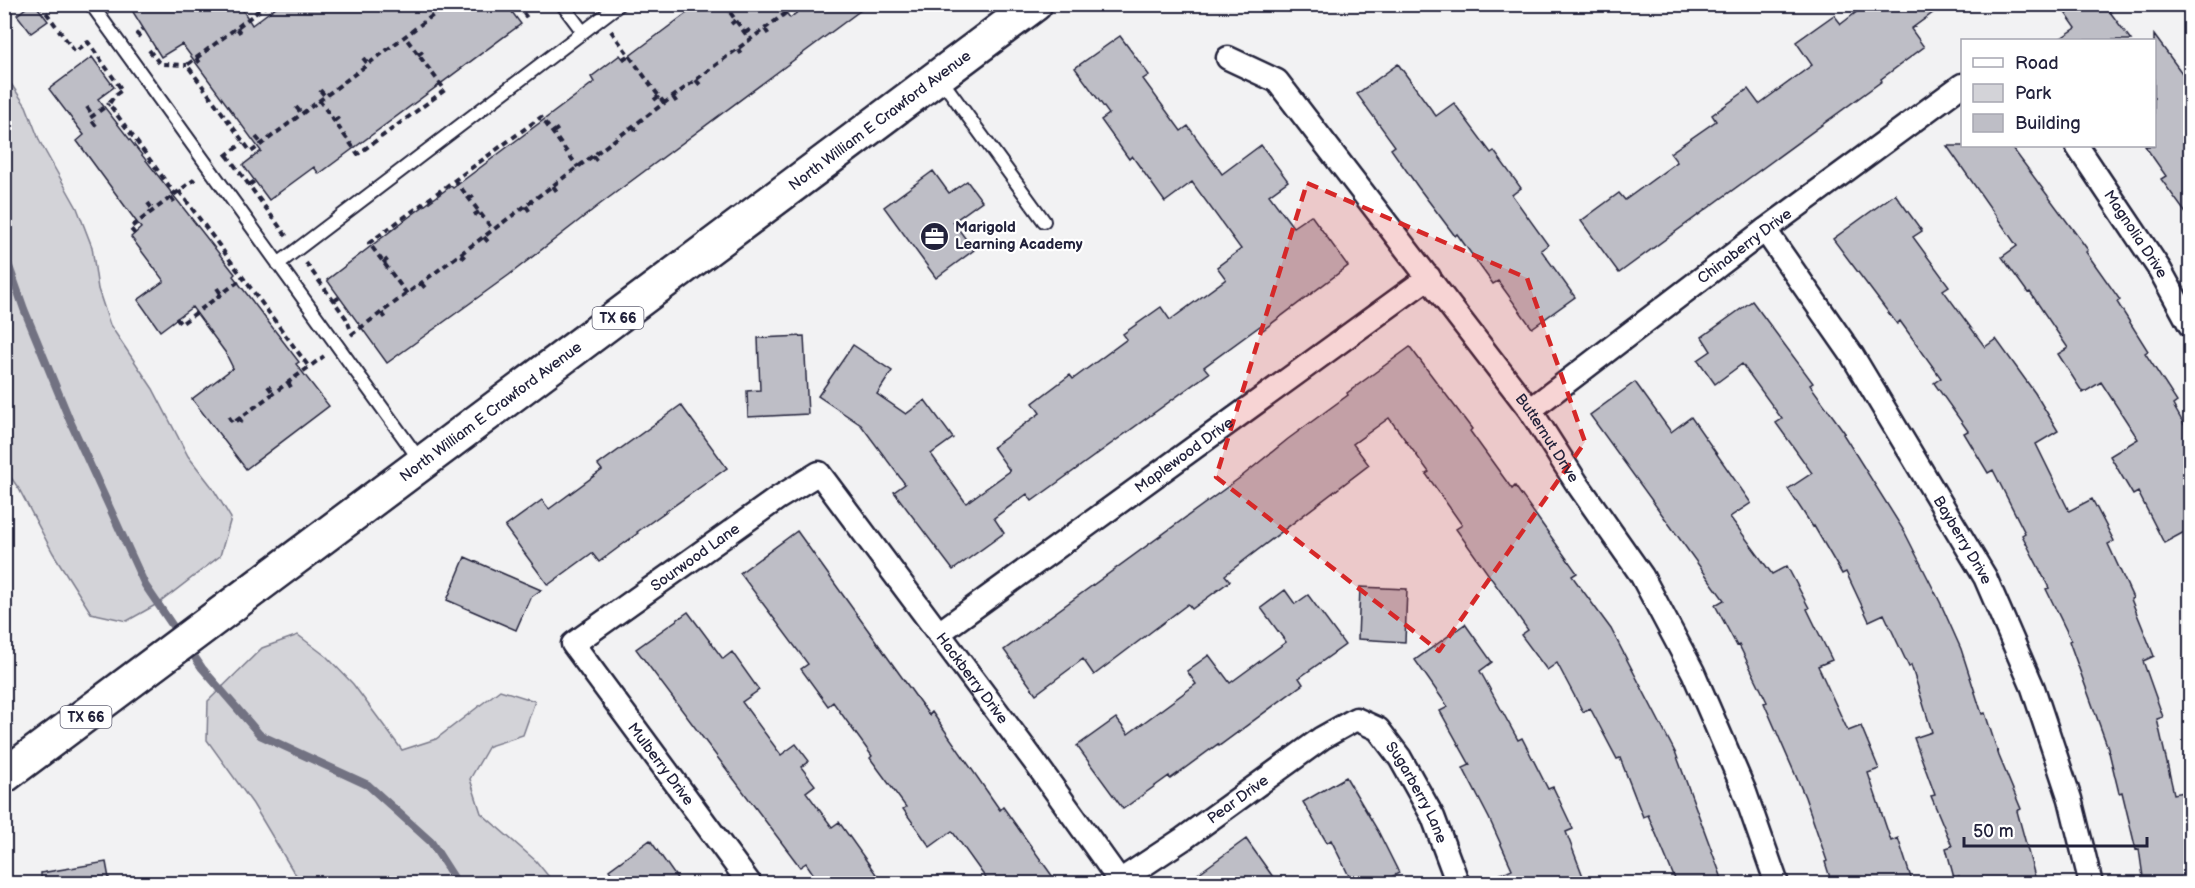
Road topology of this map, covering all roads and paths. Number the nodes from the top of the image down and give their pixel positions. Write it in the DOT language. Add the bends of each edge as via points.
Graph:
graph roads {
  1 [pos="40,4"];
  2 [pos="91,4"];
  3 [pos="247,4"];
  4 [pos="268,4"];
  5 [pos="436,4"];
  6 [pos="448,4"];
  7 [pos="517,4"];
  8 [pos="562,4"];
  9 [pos="620,4"];
  10 [pos="724,4"];
  11 [pos="798,4"];
  12 [pos="1024,8"];
  13 [pos="510,9"];
  14 [pos="440,10"];
  15 [pos="257,13"];
  16 [pos="527,18"];
  17 [pos="601,19"];
  18 [pos="736,20"];
  19 [pos="731,24"];
  20 [pos="237,28"];
  21 [pos="752,28"];
  22 [pos="144,29"];
  23 [pos="765,29"];
  24 [pos="583,32"];
  25 [pos="745,33"];
  26 [pos="241,34"];
  27 [pos="395,34"];
  28 [pos="769,35"];
  29 [pos="405,36"];
  30 [pos="399,40"];
  31 [pos="750,40"];
  32 [pos="143,41"];
  33 [pos="148,49"];
  34 [pos="738,49"];
  35 [pos="424,51"];
  36 [pos="418,55"];
  37 [pos="629,55"];
  38 [pos="742,55"];
  39 [pos="196,58"];
  40 [pos="363,58"];
  41 [pos="1228,58"];
  42 [pos="623,59"];
  43 [pos="201,64"];
  44 [pos="368,64"];
  45 [pos="187,65"];
  46 [pos="646,68"];
  47 [pos="429,69"];
  48 [pos="641,71"];
  49 [pos="425,73"];
  50 [pos="939,77"];
  51 [pos="696,80"];
  52 [pos="700,86"];
  53 [pos="1961,87"];
  54 [pos="320,90"];
  55 [pos="325,96"];
  56 [pos="659,96"];
  57 [pos="673,97"];
  58 [pos="320,100"];
  59 [pos="654,100"];
  60 [pos="664,103"];
  61 [pos="677,103"];
  62 [pos="109,104"];
  63 [pos="296,106"];
  64 [pos="87,107"];
  65 [pos="302,114"];
  66 [pos="93,116"];
  67 [pos="339,117"];
  68 [pos="334,121"];
  69 [pos="96,126"];
  70 [pos="633,126"];
  71 [pos="559,128"];
  72 [pos="553,132"];
  73 [pos="637,132"];
  74 [pos="343,133"];
  75 [pos="339,136"];
  76 [pos="256,137"];
  77 [pos="244,142"];
  78 [pos="262,144"];
  79 [pos="2078,147"];
  80 [pos="593,156"];
  81 [pos="597,161"];
  82 [pos="578,167"];
  83 [pos="209,168"];
  84 [pos="455,180"];
  85 [pos="255,181"];
  86 [pos="249,185"];
  87 [pos="553,186"];
  88 [pos="558,193"];
  89 [pos="175,194"];
  90 [pos="475,195"];
  91 [pos="469,199"];
  92 [pos="148,203"];
  93 [pos="176,203"];
  94 [pos="526,206"];
  95 [pos="153,210"];
  96 [pos="479,212"];
  97 [pos="530,212"];
  98 [pos="474,215"];
  99 [pos="1044,222"];
  100 [pos="493,230"];
  101 [pos="1765,230"];
  102 [pos="135,234"];
  103 [pos="484,237"];
  104 [pos="489,243"];
  105 [pos="461,254"];
  106 [pos="388,258"];
  107 [pos="466,260"];
  108 [pos="383,263"];
  109 [pos="278,264"];
  110 [pos="1429,277"];
  111 [pos="243,278"];
  112 [pos="421,284"];
  113 [pos="217,288"];
  114 [pos="426,289"];
  115 [pos="222,293"];
  116 [pos="407,294"];
  117 [pos="340,297"];
  118 [pos="228,300"];
  119 [pos="334,301"];
  120 [pos="381,313"];
  121 [pos="176,318"];
  122 [pos="387,320"];
  123 [pos="2190,326"];
  124 [pos="337,346"];
  125 [pos="309,367"];
  126 [pos="288,382"];
  127 [pos="268,386"];
  128 [pos="292,389"];
  129 [pos="273,393"];
  130 [pos="1530,410"];
  131 [pos="229,417"];
  132 [pos="239,418"];
  133 [pos="244,425"];
  134 [pos="423,464"];
  135 [pos="819,473"];
  136 [pos="939,633"];
  137 [pos="573,644"];
  138 [pos="1356,719"];
  139 [pos="4,776"];
  140 [pos="1121,882"];
  141 [pos="750,884"];
  142 [pos="1458,884"];
  143 [pos="1777,884"];
  144 [pos="2091,884"];
  1 -- 62 [label="path" via="75,52 88,42 122,90"];
  2 -- 83 [label="lane"];
  3 -- 15 [label="path"];
  4 -- 15 [label="path"];
  5 -- 14 [label="path"];
  6 -- 14 [label="path"];
  7 -- 13 [label="path"];
  7 -- 16 [label="path"];
  8 -- 24 [label="lane"];
  9 -- 17 [label="lane"];
  10 -- 18 [label="path"];
  11 -- 23 [label="path"];
  12 -- 50 [label="main road, North William E Crawford Avenue / TX 66"];
  14 -- 29 [label="path"];
  15 -- 20 [label="path"];
  17 -- 24 [label="lane"];
  17 -- 37 [label="path"];
  18 -- 19 [label="path"];
  18 -- 25 [label="path"];
  20 -- 26 [label="path"];
  20 -- 39 [label="path"];
  21 -- 25 [label="path"];
  22 -- 32 [label="path" via="137,34"];
  23 -- 28 [label="path"];
  23 -- 31 [label="path"];
  24 -- 109 [label="lane"];
  25 -- 31 [label="path"];
  27 -- 30 [label="path"];
  29 -- 30 [label="path"];
  29 -- 36 [label="path"];
  30 -- 44 [label="path"];
  31 -- 34 [label="path"];
  33 -- 45 [label="path" via="160,64"];
  34 -- 38 [label="path"];
  34 -- 51 [label="path"];
  35 -- 36 [label="path"];
  36 -- 47 [label="path"];
  37 -- 42 [label="path"];
  37 -- 48 [label="path"];
  39 -- 43 [label="path"];
  39 -- 45 [label="path"];
  40 -- 44 [label="path"];
  41 -- 110 [label="street, Butternut Drive" via="1277,81"];
  44 -- 55 [label="path"];
  45 -- 77 [label="path"];
  46 -- 48 [label="path"];
  47 -- 49 [label="path"];
  47 -- 74 [label="path" via="445,90 358,154"];
  48 -- 56 [label="path"];
  50 -- 99 [label="lane"];
  50 -- 134 [label="main road, North William E Crawford Avenue / TX 66"];
  51 -- 52 [label="path"];
  51 -- 57 [label="path"];
  53 -- 101 [label="street, Chinaberry Drive"];
  54 -- 55 [label="path"];
  55 -- 58 [label="path"];
  56 -- 59 [label="path"];
  56 -- 60 [label="path"];
  57 -- 60 [label="path"];
  57 -- 61 [label="path"];
  58 -- 65 [label="path"];
  58 -- 68 [label="path"];
  60 -- 70 [label="path"];
  62 -- 66 [label="path"];
  62 -- 89 [label="path"];
  63 -- 65 [label="path"];
  64 -- 66 [label="path"];
  65 -- 78 [label="path"];
  66 -- 69 [label="path" via="90,118"];
  67 -- 68 [label="path"];
  68 -- 74 [label="path"];
  70 -- 73 [label="path"];
  70 -- 80 [label="path"];
  71 -- 72 [label="path"];
  72 -- 82 [label="path"];
  72 -- 84 [label="path" via="541,117"];
  74 -- 75 [label="path"];
  76 -- 78 [label="path"];
  77 -- 78 [label="path" via="251,152"];
  77 -- 83 [label="path"];
  79 -- 123 [label="street, Magnolia Drive" via="2160,270"];
  80 -- 81 [label="path"];
  80 -- 82 [label="path"];
  82 -- 87 [label="path"];
  83 -- 89 [label="path"];
  83 -- 109 [label="lane"];
  84 -- 91 [label="path"];
  84 -- 108 [label="path" via="369,243"];
  85 -- 86 [label="path"];
  87 -- 88 [label="path"];
  87 -- 94 [label="path"];
  89 -- 93 [label="path"];
  89 -- 95 [label="path"];
  89 -- 111 [label="path"];
  90 -- 91 [label="path"];
  91 -- 96 [label="path"];
  92 -- 95 [label="path"];
  94 -- 97 [label="path"];
  94 -- 100 [label="path"];
  95 -- 102 [label="path" via="130,228"];
  96 -- 98 [label="path"];
  96 -- 100 [label="path"];
  100 -- 103 [label="path"];
  101 -- 130 [label="street, Chinaberry Drive"];
  101 -- 144 [label="street, Bayberry Drive" via="1852,355 1985,577 2033,687 2070,799"];
  103 -- 104 [label="path"];
  103 -- 105 [label="path"];
  105 -- 107 [label="path"];
  105 -- 112 [label="path"];
  106 -- 108 [label="path"];
  108 -- 116 [label="path"];
  109 -- 124 [label="lane"];
  110 -- 130 [label="street, Butternut Drive"];
  110 -- 136 [label="street, Maplewood Drive"];
  111 -- 115 [label="path"];
  111 -- 125 [label="path"];
  112 -- 114 [label="path"];
  112 -- 116 [label="path"];
  113 -- 115 [label="path"];
  115 -- 118 [label="path"];
  115 -- 121 [label="path" via="181,324"];
  116 -- 120 [label="path"];
  117 -- 119 [label="path"];
  120 -- 122 [label="path"];
  120 -- 124 [label="path"];
  124 -- 125 [label="path"];
  124 -- 134 [label="lane"];
  125 -- 126 [label="path"];
  126 -- 128 [label="path"];
  126 -- 129 [label="path"];
  127 -- 129 [label="path"];
  129 -- 132 [label="path"];
  130 -- 143 [label="street, Butternut Drive" via="1642,576 1693,672 1744,790"];
  131 -- 132 [label="path" via="233,423"];
  132 -- 133 [label="path"];
  134 -- 139 [label="main road, North William E Crawford Avenue / TX 66"];
  135 -- 136 [label="street, Hackberry Drive"];
  135 -- 137 [label="street, Sourwood Lane"];
  136 -- 140 [label="street, Hackberry Drive"];
  137 -- 141 [label="street, Mulberry Drive"];
  138 -- 140 [label="street, Pear Drive" via="1322,738"];
  138 -- 142 [label="street, Sugarberry Lane" via="1378,729 1400,758 1433,817"];
}
